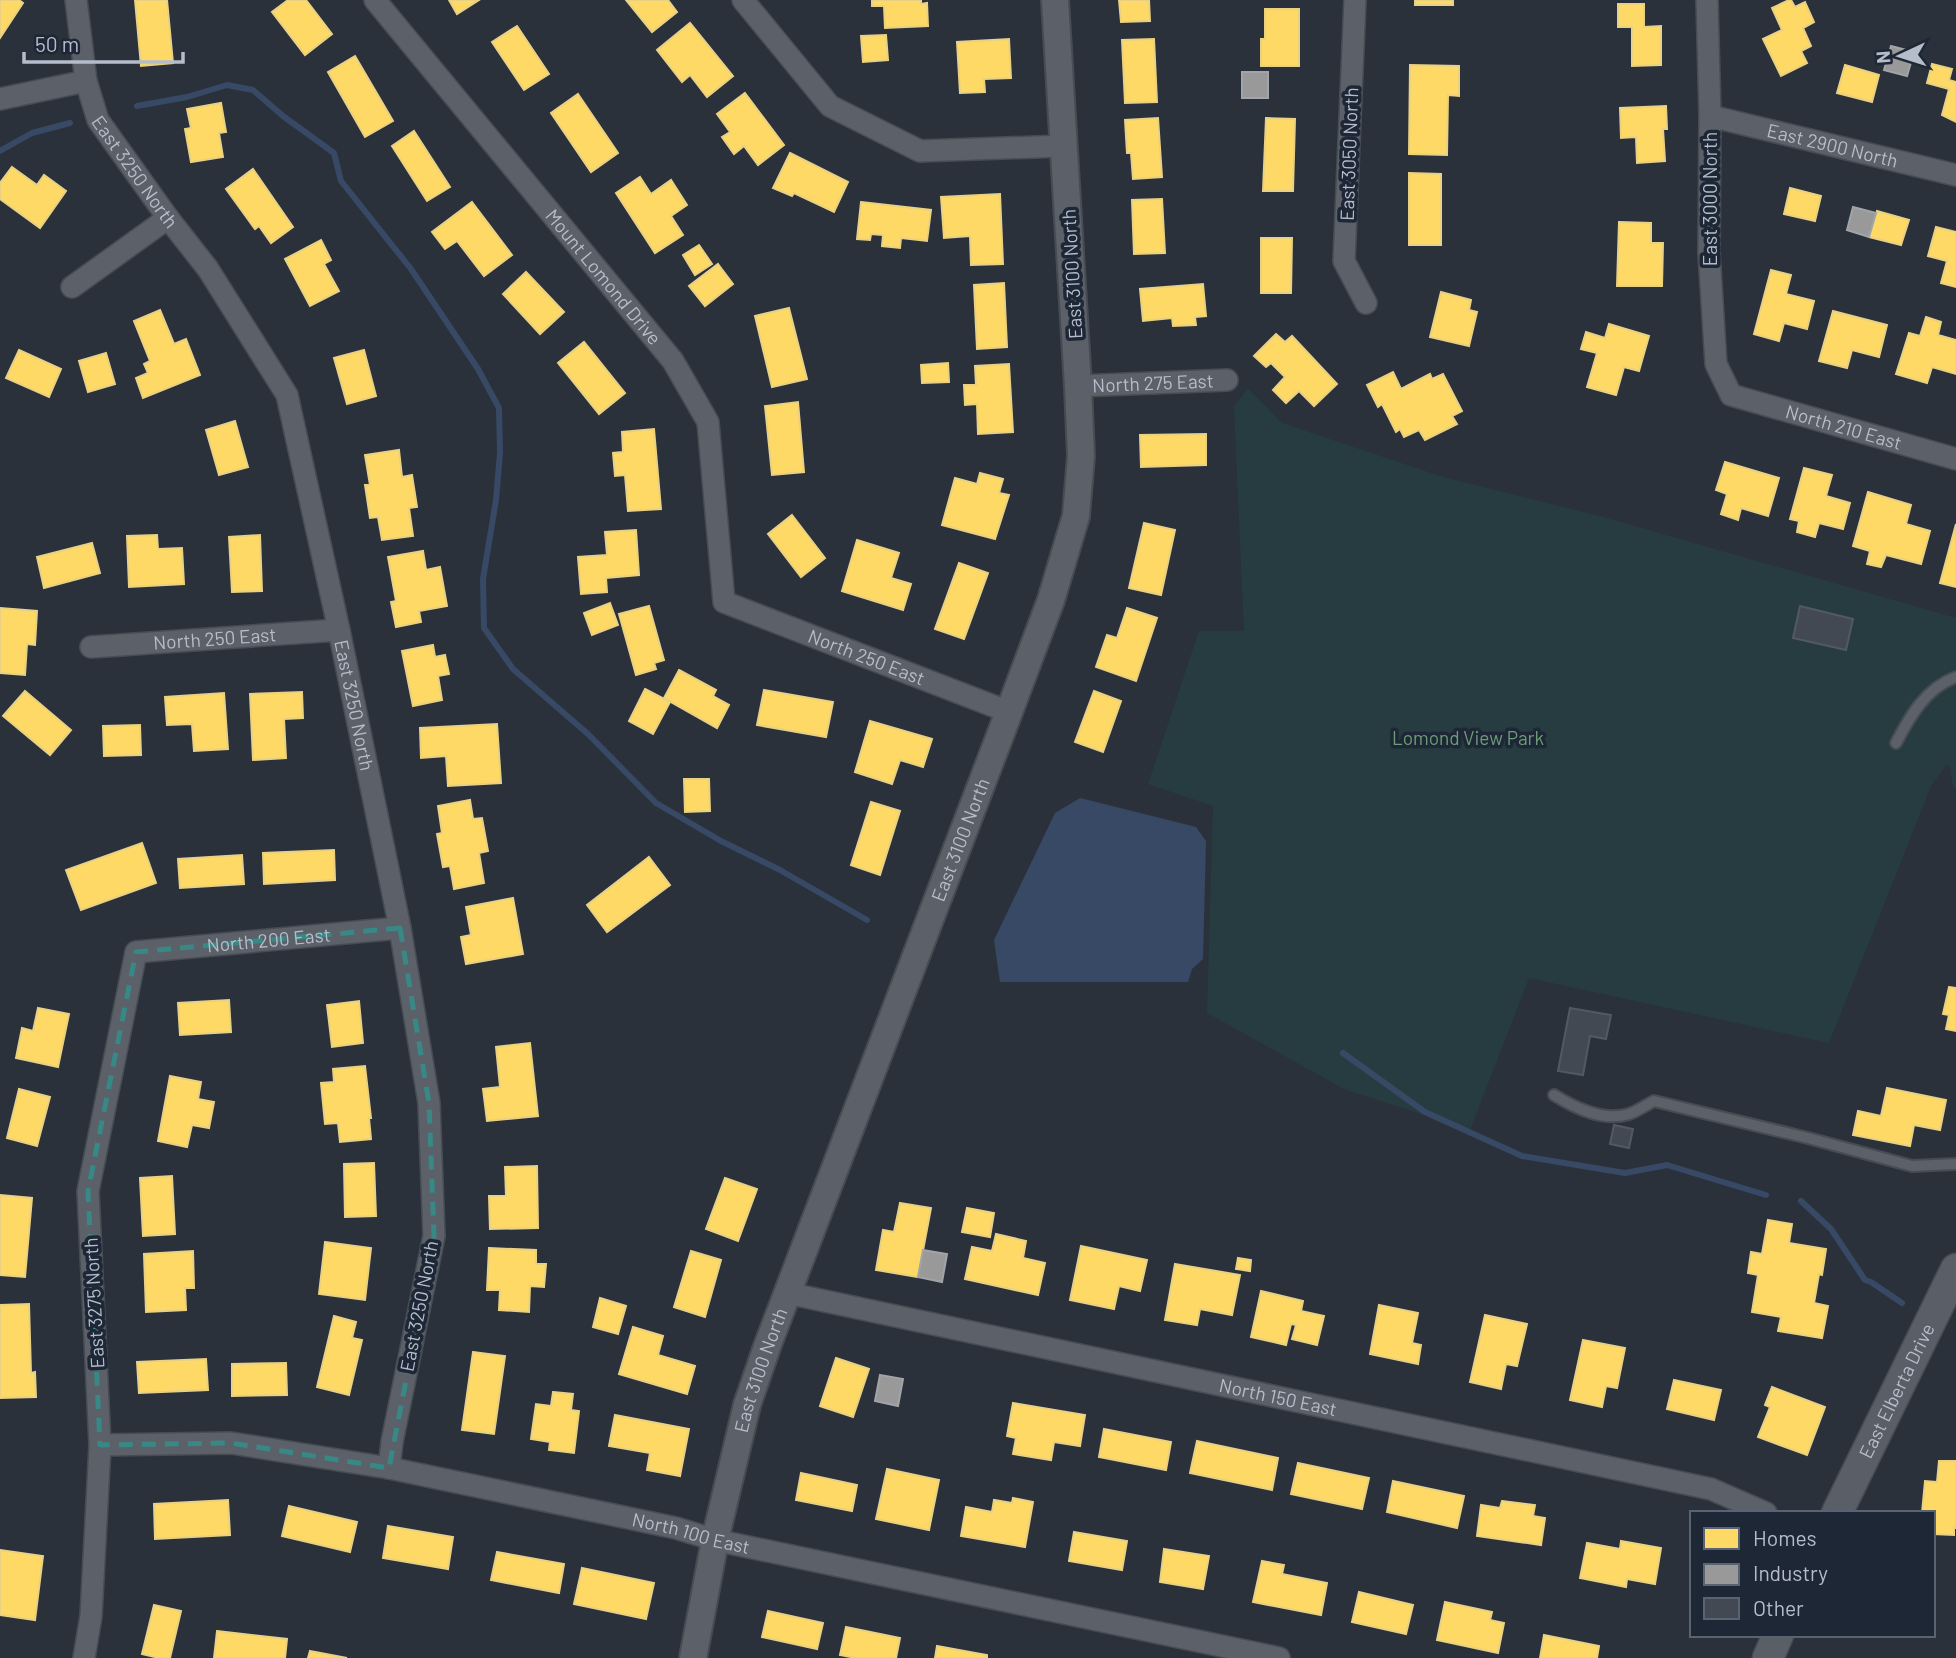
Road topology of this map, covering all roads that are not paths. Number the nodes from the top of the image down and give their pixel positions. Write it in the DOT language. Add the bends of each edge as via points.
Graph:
graph roads {
  1 [pos="76,0"];
  2 [pos="375,0"];
  3 [pos="743,0"];
  4 [pos="1055,0"];
  5 [pos="1355,0"];
  6 [pos="1707,0"];
  7 [pos="86,81"];
  8 [pos="0,99"];
  9 [pos="1710,116"];
  10 [pos="1064,146"];
  11 [pos="1956,175"];
  12 [pos="168,218"];
  13 [pos="72,287"];
  14 [pos="1366,303"];
  15 [pos="1227,380"];
  16 [pos="1078,386"];
  17 [pos="1731,394"];
  18 [pos="1956,459"];
  19 [pos="724,601"];
  20 [pos="339,630"];
  21 [pos="91,647"];
  22 [pos="1956,677"];
  23 [pos="1009,712"];
  24 [pos="1896,743"];
  25 [pos="400,928"];
  26 [pos="136,952"];
  27 [pos="1554,1095"];
  28 [pos="1956,1164"];
  29 [pos="1956,1269"];
  30 [pos="787,1293"];
  31 [pos="100,1445"];
  32 [pos="389,1468"];
  33 [pos="1762,1511"];
  34 [pos="1838,1511"];
  35 [pos="715,1540"];
  36 [pos="1777,1637"];
  37 [pos="84,1658"];
  38 [pos="693,1658"];
  39 [pos="1279,1658"];
  40 [pos="1768,1658"];
  1 -- 7 [label="street, East 3250 North"];
  2 -- 19 [label="street, Mount Lomond Drive" via="674,361 708,422"];
  3 -- 10 [label="street" via="830,106 920,151"];
  4 -- 10 [label="street, East 3100 North"];
  5 -- 14 [label="street, East 3050 North" via="1344,261"];
  6 -- 9 [label="street, East 3000 North"];
  7 -- 8 [label="street"];
  7 -- 12 [label="street, East 3250 North" via="97,120"];
  9 -- 11 [label="street, East 2900 North"];
  9 -- 17 [label="street, East 3000 North" via="1709,253 1716,364"];
  10 -- 16 [label="street, East 3100 North"];
  12 -- 13 [label="street"];
  12 -- 20 [label="street, East 3250 North" via="208,269 286,396"];
  15 -- 16 [label="street, North 275 East"];
  16 -- 23 [label="street, East 3100 North" via="1081,456 1076,516 1051,600"];
  17 -- 18 [label="street, North 210 East"];
  19 -- 23 [label="street, North 250 East"];
  20 -- 21 [label="street, North 250 East"];
  20 -- 25 [label="street, East 3250 North"];
  22 -- 24 [label="lane" via="1931,691"];
  23 -- 30 [label="street, East 3100 North"];
  25 -- 26 [label="street, North 200 East"];
  25 -- 32 [label="street, East 3250 North" via="429,1103 434,1236"];
  26 -- 31 [label="street, East 3275 North" via="88,1191"];
  27 -- 28 [label="lane" via="1574,1108 1604,1115 1628,1114 1654,1101 1912,1166"];
  29 -- 34 [label="main road, East Elberta Drive"];
  30 -- 33 [label="street, North 150 East" via="1712,1489"];
  30 -- 35 [label="street, East 3100 North" via="747,1405"];
  31 -- 32 [label="street, North 100 East" via="231,1443"];
  31 -- 37 [label="street, East 3275 North" via="91,1616"];
  32 -- 35 [label="street, North 100 East"];
  35 -- 38 [label="street, East 3100 North"];
  35 -- 39 [label="street, North 100 East"];
  36 -- 40 [label="main road"];
}
